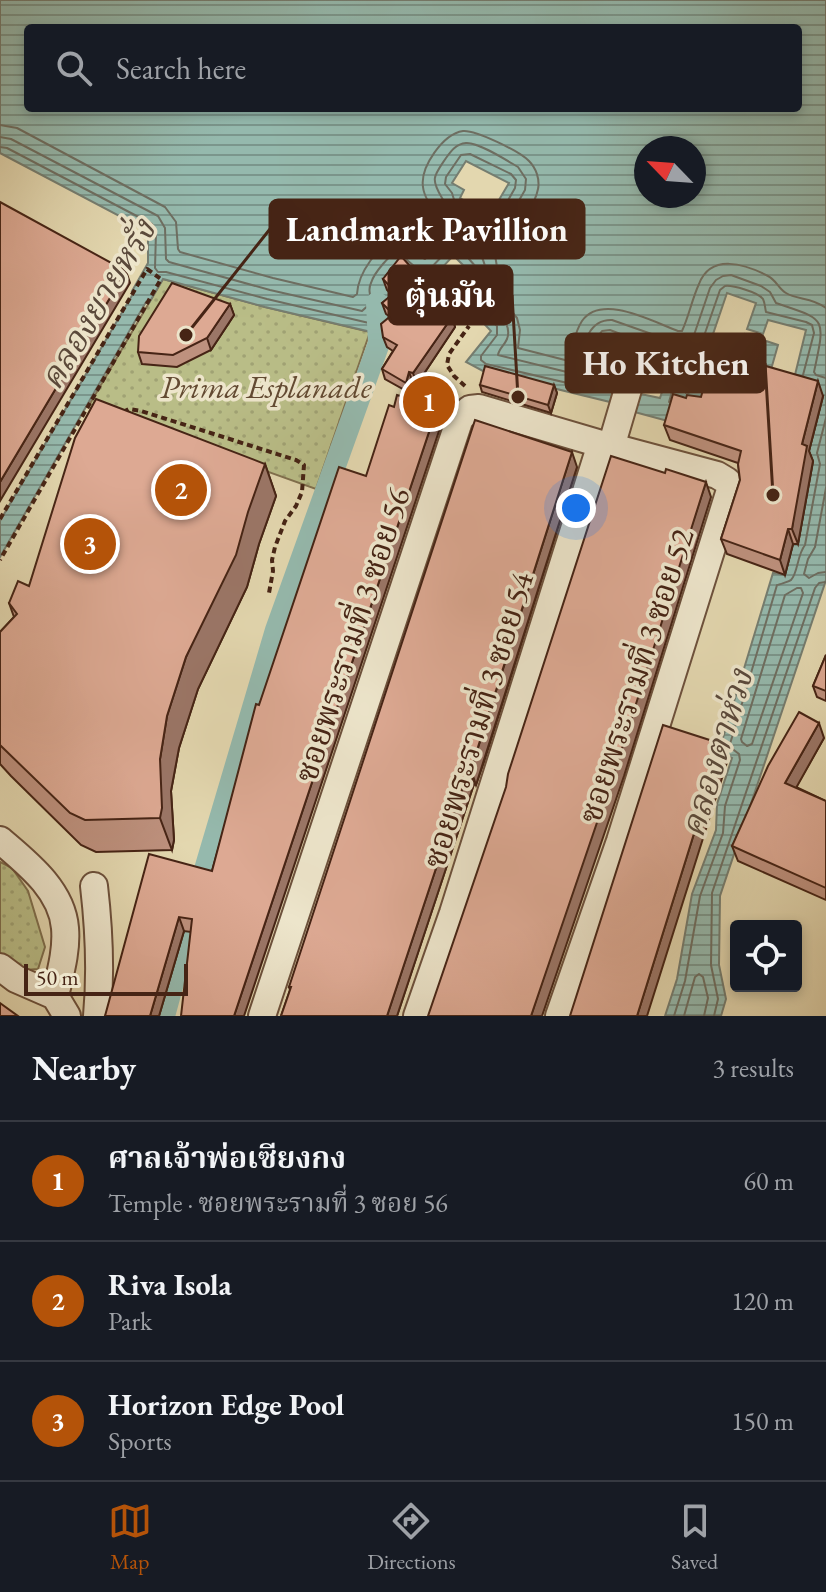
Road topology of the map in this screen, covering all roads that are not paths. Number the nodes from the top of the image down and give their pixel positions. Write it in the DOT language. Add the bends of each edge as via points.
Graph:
graph roads {
  1 [pos="636,362"];
  2 [pos="606,445"];
  3 [pos="0,840"];
  4 [pos="94,886"];
  5 [pos="0,967"];
  6 [pos="61,1006"];
  7 [pos="97,1016"];
  8 [pos="262,1016"];
  9 [pos="417,1016"];
  10 [pos="559,1016"];
  1 -- 2 [label="street, ซอยพระรามที่ 3 ซอย 54"];
  2 -- 8 [label="street, ซอยพระรามที่ 3 ซอย 56" via="479,408 460,418"];
  2 -- 9 [label="street, ซอยพระรามที่ 3 ซอย 54"];
  2 -- 10 [label="street, ซอยพระรามที่ 3 ซอย 52" via="717,475 730,490"];
  3 -- 6 [label="street" via="40,876 60,910 65,926"];
  4 -- 7 [label="street"];
  5 -- 6 [label="street"];
}
